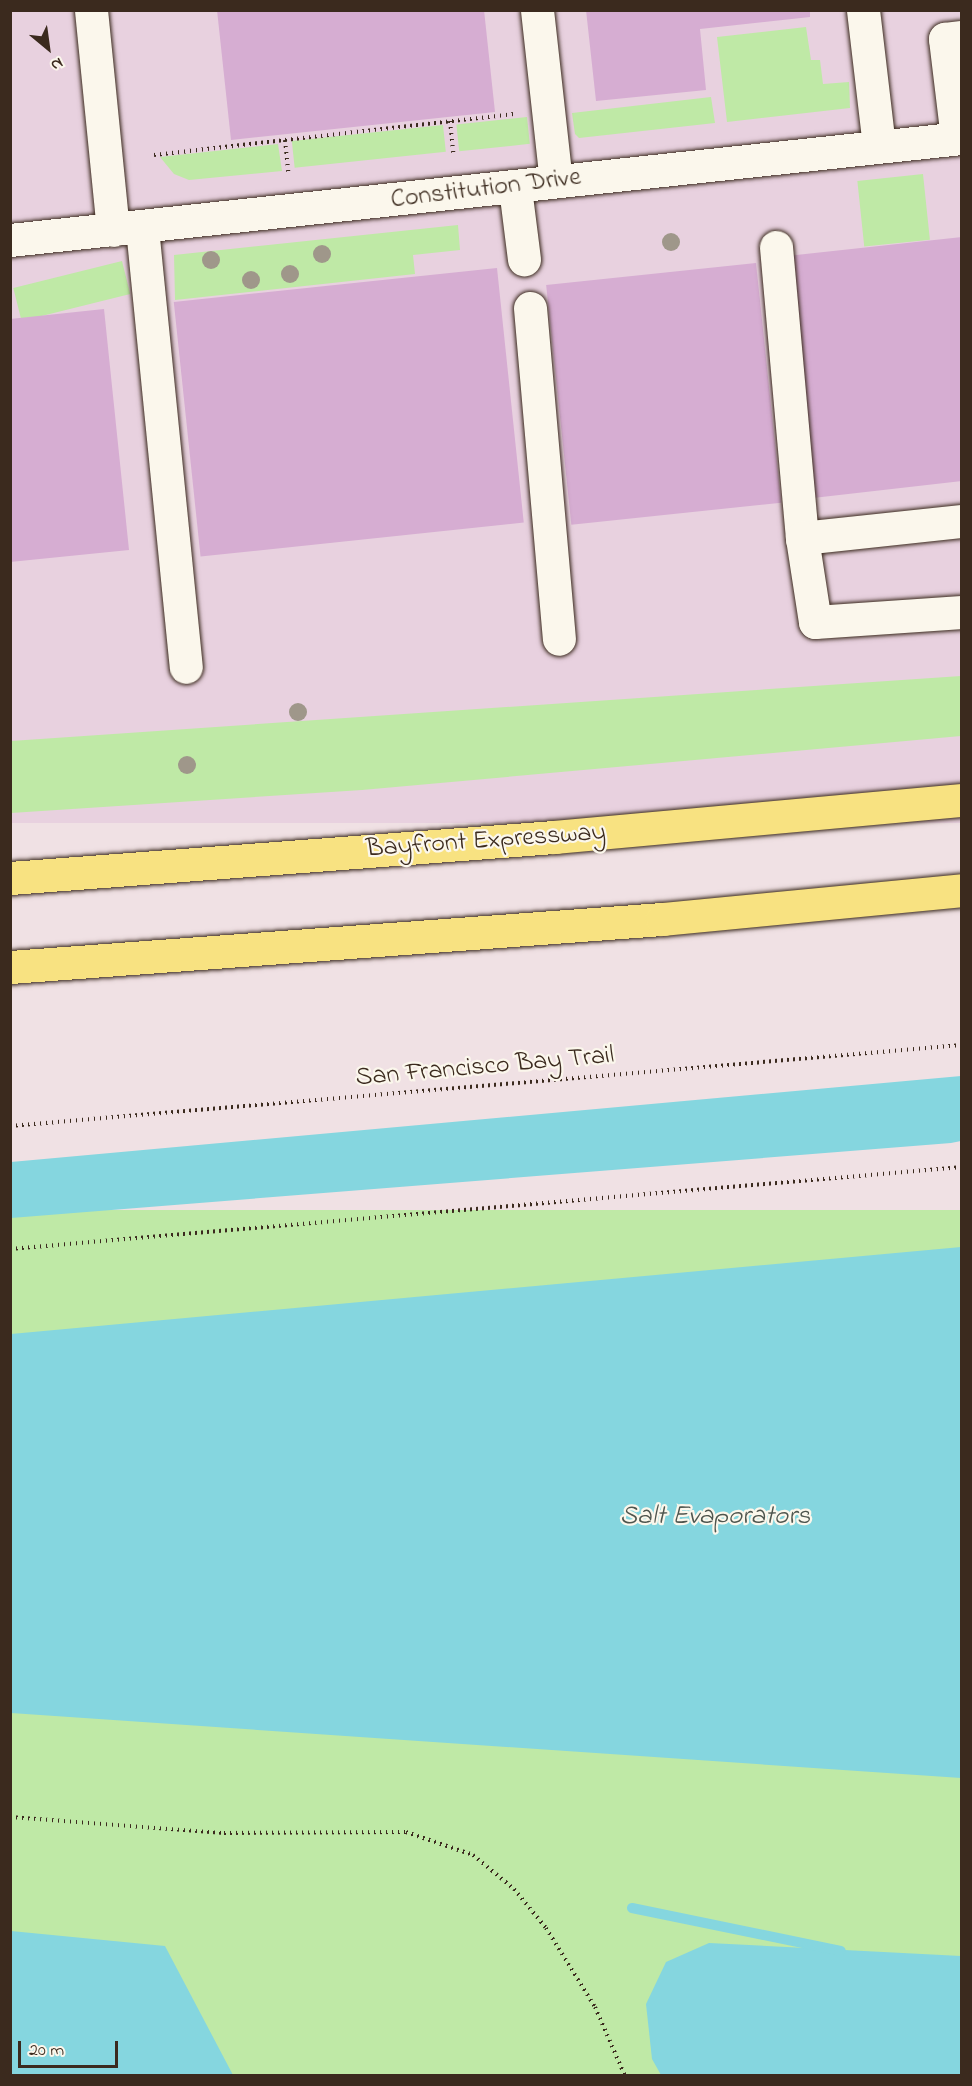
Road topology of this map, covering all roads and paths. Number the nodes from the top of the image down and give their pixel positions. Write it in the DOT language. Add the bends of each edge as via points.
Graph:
graph roads {
  1 [pos="91,10"];
  2 [pos="537,10"];
  3 [pos="863,10"];
  4 [pos="962,37"];
  5 [pos="548,111"];
  6 [pos="450,121"];
  7 [pos="959,138"];
  8 [pos="285,140"];
  9 [pos="879,146"];
  10 [pos="154,155"];
  11 [pos="453,157"];
  12 [pos="289,176"];
  13 [pos="556,181"];
  14 [pos="515,188"];
  15 [pos="128,229"];
  16 [pos="10,240"];
  17 [pos="776,247"];
  18 [pos="524,259"];
  19 [pos="530,308"];
  20 [pos="962,521"];
  21 [pos="801,530"];
  22 [pos="962,612"];
  23 [pos="559,639"];
  24 [pos="186,666"];
  25 [pos="962,800"];
  26 [pos="10,878"];
  27 [pos="962,890"];
  28 [pos="10,967"];
  29 [pos="962,1046"];
  30 [pos="10,1126"];
  31 [pos="962,1167"];
  32 [pos="10,1249"];
  33 [pos="10,1817"];
  34 [pos="624,2076"];
  1 -- 15 [label="street"];
  2 -- 5 [label="street"];
  3 -- 9 [label="street"];
  4 -- 7 [label="street" via="945,39"];
  5 -- 6 [label="path"];
  5 -- 13 [label="street"];
  6 -- 8 [label="path"];
  6 -- 11 [label="path"];
  7 -- 9 [label="street, Constitution Drive"];
  8 -- 10 [label="path"];
  8 -- 12 [label="path"];
  9 -- 13 [label="street, Constitution Drive"];
  13 -- 14 [label="street, Constitution Drive"];
  14 -- 15 [label="street, Constitution Drive"];
  14 -- 18 [label="street"];
  15 -- 16 [label="street, Constitution Drive"];
  15 -- 24 [label="street"];
  17 -- 21 [label="street"];
  19 -- 23 [label="street"];
  20 -- 21 [label="street"];
  21 -- 22 [label="street" via="815,622"];
  25 -- 26 [label="highway, Bayfront Expressway" via="554,837"];
  27 -- 28 [label="highway" via="662,919"];
  29 -- 30 [label="path, San Francisco Bay Trail"];
  31 -- 32 [label="path"];
  33 -- 34 [label="path" via="224,1833 406,1833 473,1855 514,1889 546,1928 595,2007"];
}
